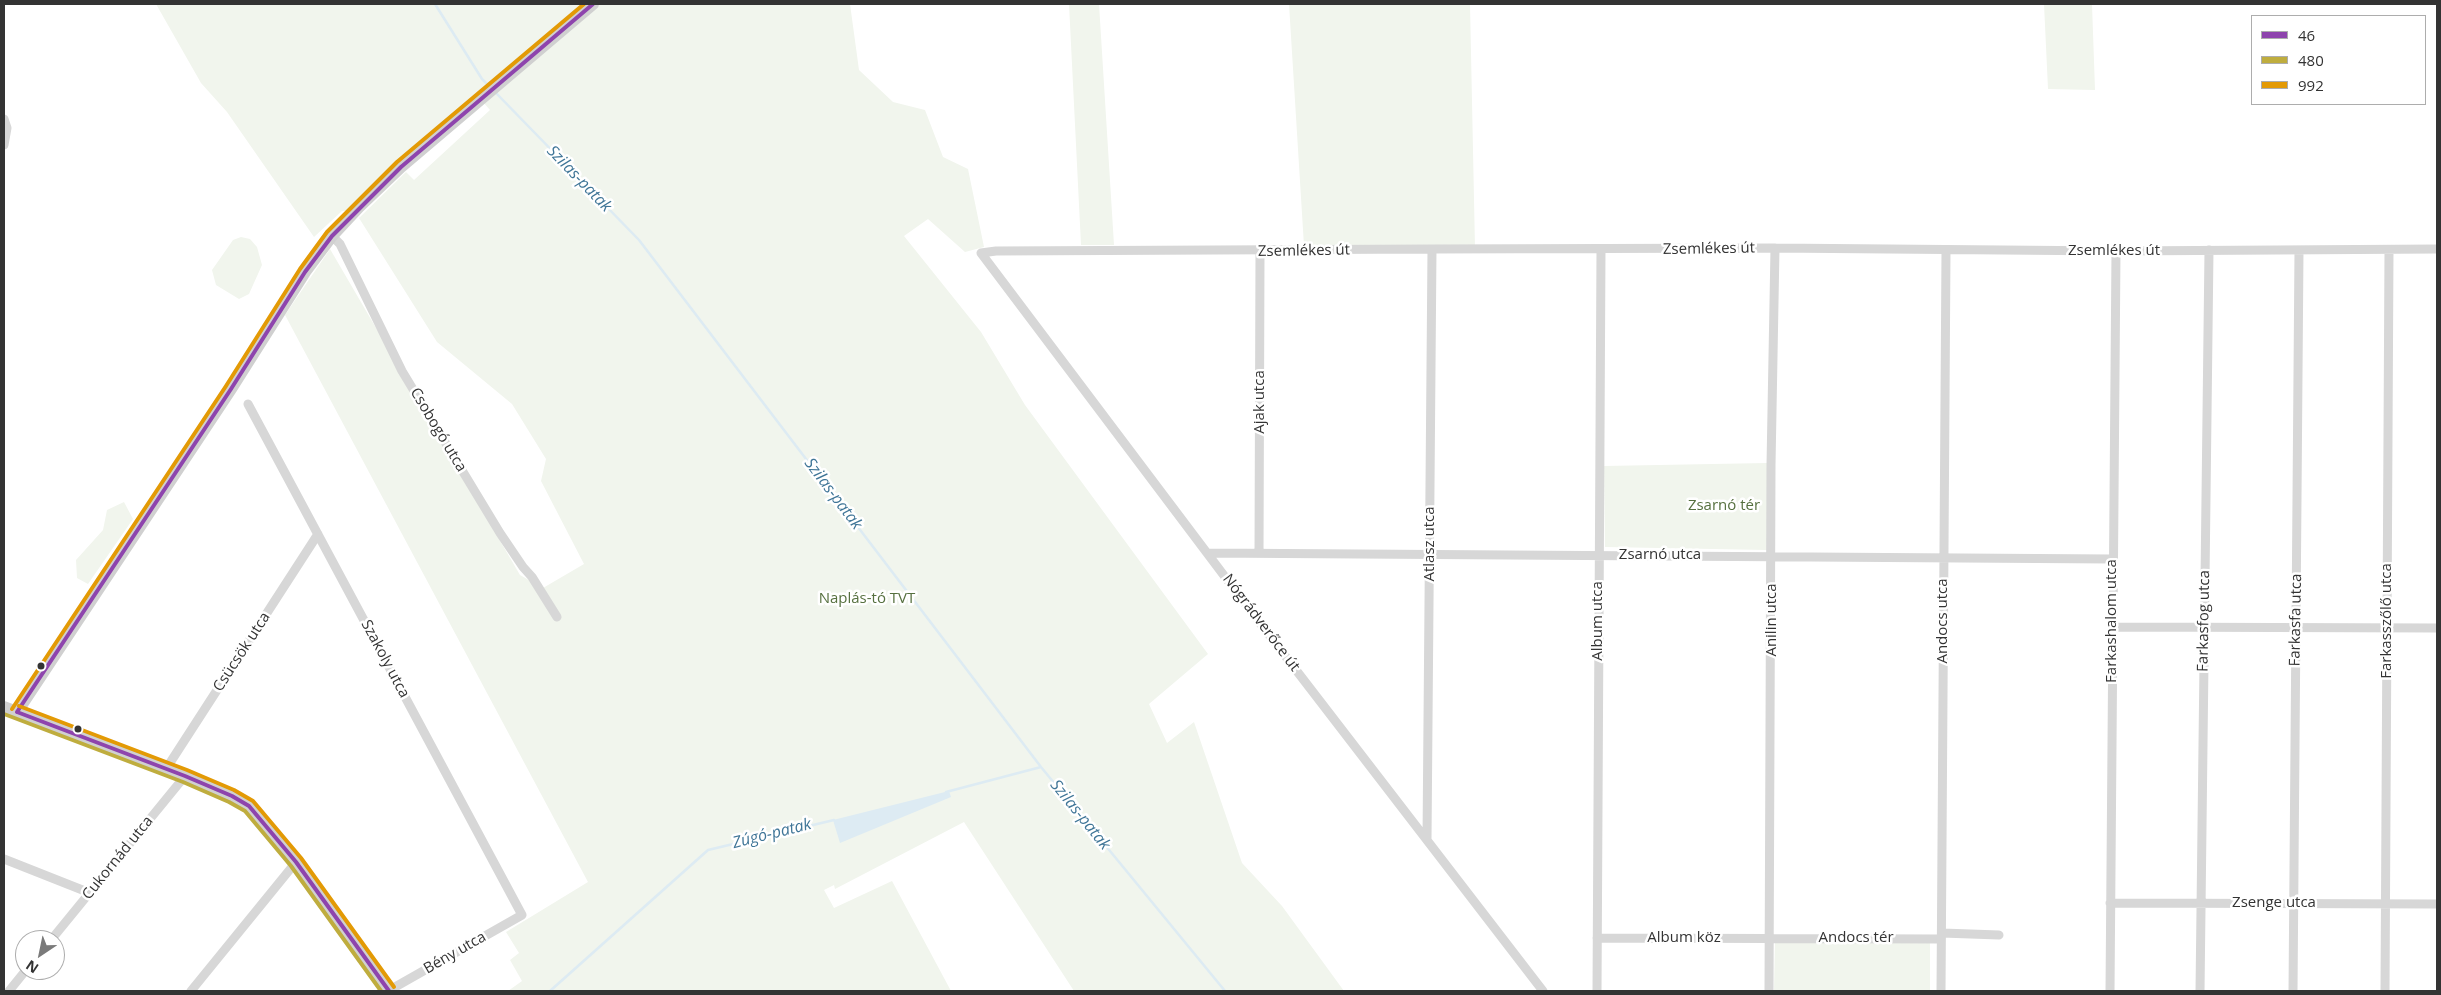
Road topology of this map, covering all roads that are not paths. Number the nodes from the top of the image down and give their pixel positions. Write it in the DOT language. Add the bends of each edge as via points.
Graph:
graph roads {
  1 [pos="593,4"];
  2 [pos="4,119"];
  3 [pos="4,145"];
  4 [pos="332,236"];
  5 [pos="1775,248"];
  6 [pos="1432,249"];
  7 [pos="2437,249"];
  8 [pos="1601,250"];
  9 [pos="2209,250"];
  10 [pos="2299,250"];
  11 [pos="2389,250"];
  12 [pos="1946,251"];
  13 [pos="1260,252"];
  14 [pos="2116,252"];
  15 [pos="981,253"];
  16 [pos="248,404"];
  17 [pos="318,534"];
  18 [pos="1208,553"];
  19 [pos="1259,553"];
  20 [pos="1430,554"];
  21 [pos="1598,554"];
  22 [pos="1772,555"];
  23 [pos="1943,557"];
  24 [pos="2112,558"];
  25 [pos="557,617"];
  26 [pos="2112,627"];
  27 [pos="2204,627"];
  28 [pos="2296,628"];
  29 [pos="2387,628"];
  30 [pos="2437,628"];
  31 [pos="4,706"];
  32 [pos="17,712"];
  33 [pos="166,769"];
  34 [pos="185,776"];
  35 [pos="1427,839"];
  36 [pos="4,859"];
  37 [pos="296,862"];
  38 [pos="90,893"];
  39 [pos="2110,903"];
  40 [pos="2202,903"];
  41 [pos="2293,904"];
  42 [pos="2386,904"];
  43 [pos="2437,904"];
  44 [pos="522,915"];
  45 [pos="59,930"];
  46 [pos="1999,935"];
  47 [pos="1942,936"];
  48 [pos="1597,938"];
  49 [pos="1770,938"];
  50 [pos="18,980"];
  51 [pos="9,991"];
  52 [pos="191,991"];
  53 [pos="389,991"];
  54 [pos="1543,991"];
  55 [pos="1597,991"];
  56 [pos="1769,991"];
  57 [pos="1941,991"];
  58 [pos="2110,991"];
  59 [pos="2200,991"];
  60 [pos="2293,991"];
  61 [pos="2385,991"];
  1 -- 4 [label="main road" via="401,167"];
  2 -- 3 [label="street" via="7,128"];
  4 -- 25 [label="street, Csobogó utca" via="340,244 402,371 500,533"];
  4 -- 32 [label="main road"];
  5 -- 8 [label="street, Zsemlékes út"];
  5 -- 12 [label="street, Zsemlékes út"];
  5 -- 22 [label="street, Anilin utca"];
  6 -- 8 [label="street, Zsemlékes út"];
  6 -- 13 [label="street, Zsemlékes út"];
  6 -- 20 [label="street, Atlasz utca"];
  7 -- 11 [label="street, Zsemlékes út"];
  8 -- 21 [label="street, Album utca"];
  9 -- 10 [label="street, Zsemlékes út"];
  9 -- 14 [label="street, Zsemlékes út"];
  9 -- 27 [label="street, Farkasfog utca"];
  10 -- 11 [label="street, Zsemlékes út"];
  10 -- 28 [label="street, Farkasfa utca"];
  11 -- 29 [label="street, Farkasszőlő utca"];
  12 -- 14 [label="street, Zsemlékes út"];
  12 -- 23 [label="street, Andocs utca"];
  13 -- 15 [label="street, Zsemlékes út"];
  13 -- 19 [label="street, Ajak utca"];
  14 -- 24 [label="street, Farkashalom utca"];
  15 -- 18 [label="street, Nógrádverőce út"];
  16 -- 17 [label="street, Szakoly utca"];
  17 -- 33 [label="street, Csücsök utca"];
  17 -- 44 [label="street, Szakoly utca"];
  18 -- 19 [label="street, Zsarnó utca"];
  18 -- 35 [label="street, Nógrádverőce út"];
  19 -- 20 [label="street, Zsarnó utca"];
  20 -- 21 [label="street, Zsarnó utca"];
  20 -- 35 [label="street, Atlasz utca"];
  21 -- 22 [label="street, Zsarnó utca"];
  21 -- 48 [label="street, Album utca"];
  22 -- 23 [label="street, Zsarnó utca"];
  22 -- 49 [label="street, Anilin utca"];
  23 -- 24 [label="street, Zsarnó utca"];
  23 -- 47 [label="street, Andocs utca"];
  24 -- 26 [label="street, Farkashalom utca"];
  26 -- 27 [label="street"];
  26 -- 39 [label="street, Farkashalom utca"];
  27 -- 28 [label="street"];
  27 -- 40 [label="street, Farkasfog utca"];
  28 -- 29 [label="street"];
  28 -- 41 [label="street, Farkasfa utca"];
  29 -- 30 [label="street"];
  29 -- 42 [label="street, Farkasszőlő utca"];
  31 -- 32 [label="main road"];
  32 -- 33 [label="main road"];
  33 -- 34 [label="main road"];
  34 -- 37 [label="main road" via="249,806"];
  34 -- 38 [label="street, Cukornád utca"];
  35 -- 54 [label="street, Nógrádverőce út"];
  36 -- 38 [label="street"];
  37 -- 52 [label="street"];
  37 -- 53 [label="main road"];
  38 -- 45 [label="street, Cukornád utca"];
  39 -- 40 [label="street, Zsenge utca"];
  39 -- 58 [label="street, Farkashalom utca"];
  40 -- 41 [label="street, Zsenge utca"];
  40 -- 59 [label="street, Farkasfog utca"];
  41 -- 42 [label="street, Zsenge utca"];
  41 -- 60 [label="street, Farkasfa utca"];
  42 -- 43 [label="street, Zsenge utca"];
  42 -- 61 [label="street, Farkasszőlő utca"];
  44 -- 53 [label="street, Bény utca"];
  46 -- 47 [label="street"];
  47 -- 49 [label="street, Andocs tér"];
  47 -- 57 [label="street, Andocs utca"];
  48 -- 49 [label="street, Album köz"];
  48 -- 55 [label="street, Album utca"];
  49 -- 56 [label="street, Anilin utca"];
  50 -- 51 [label="street"];
}
